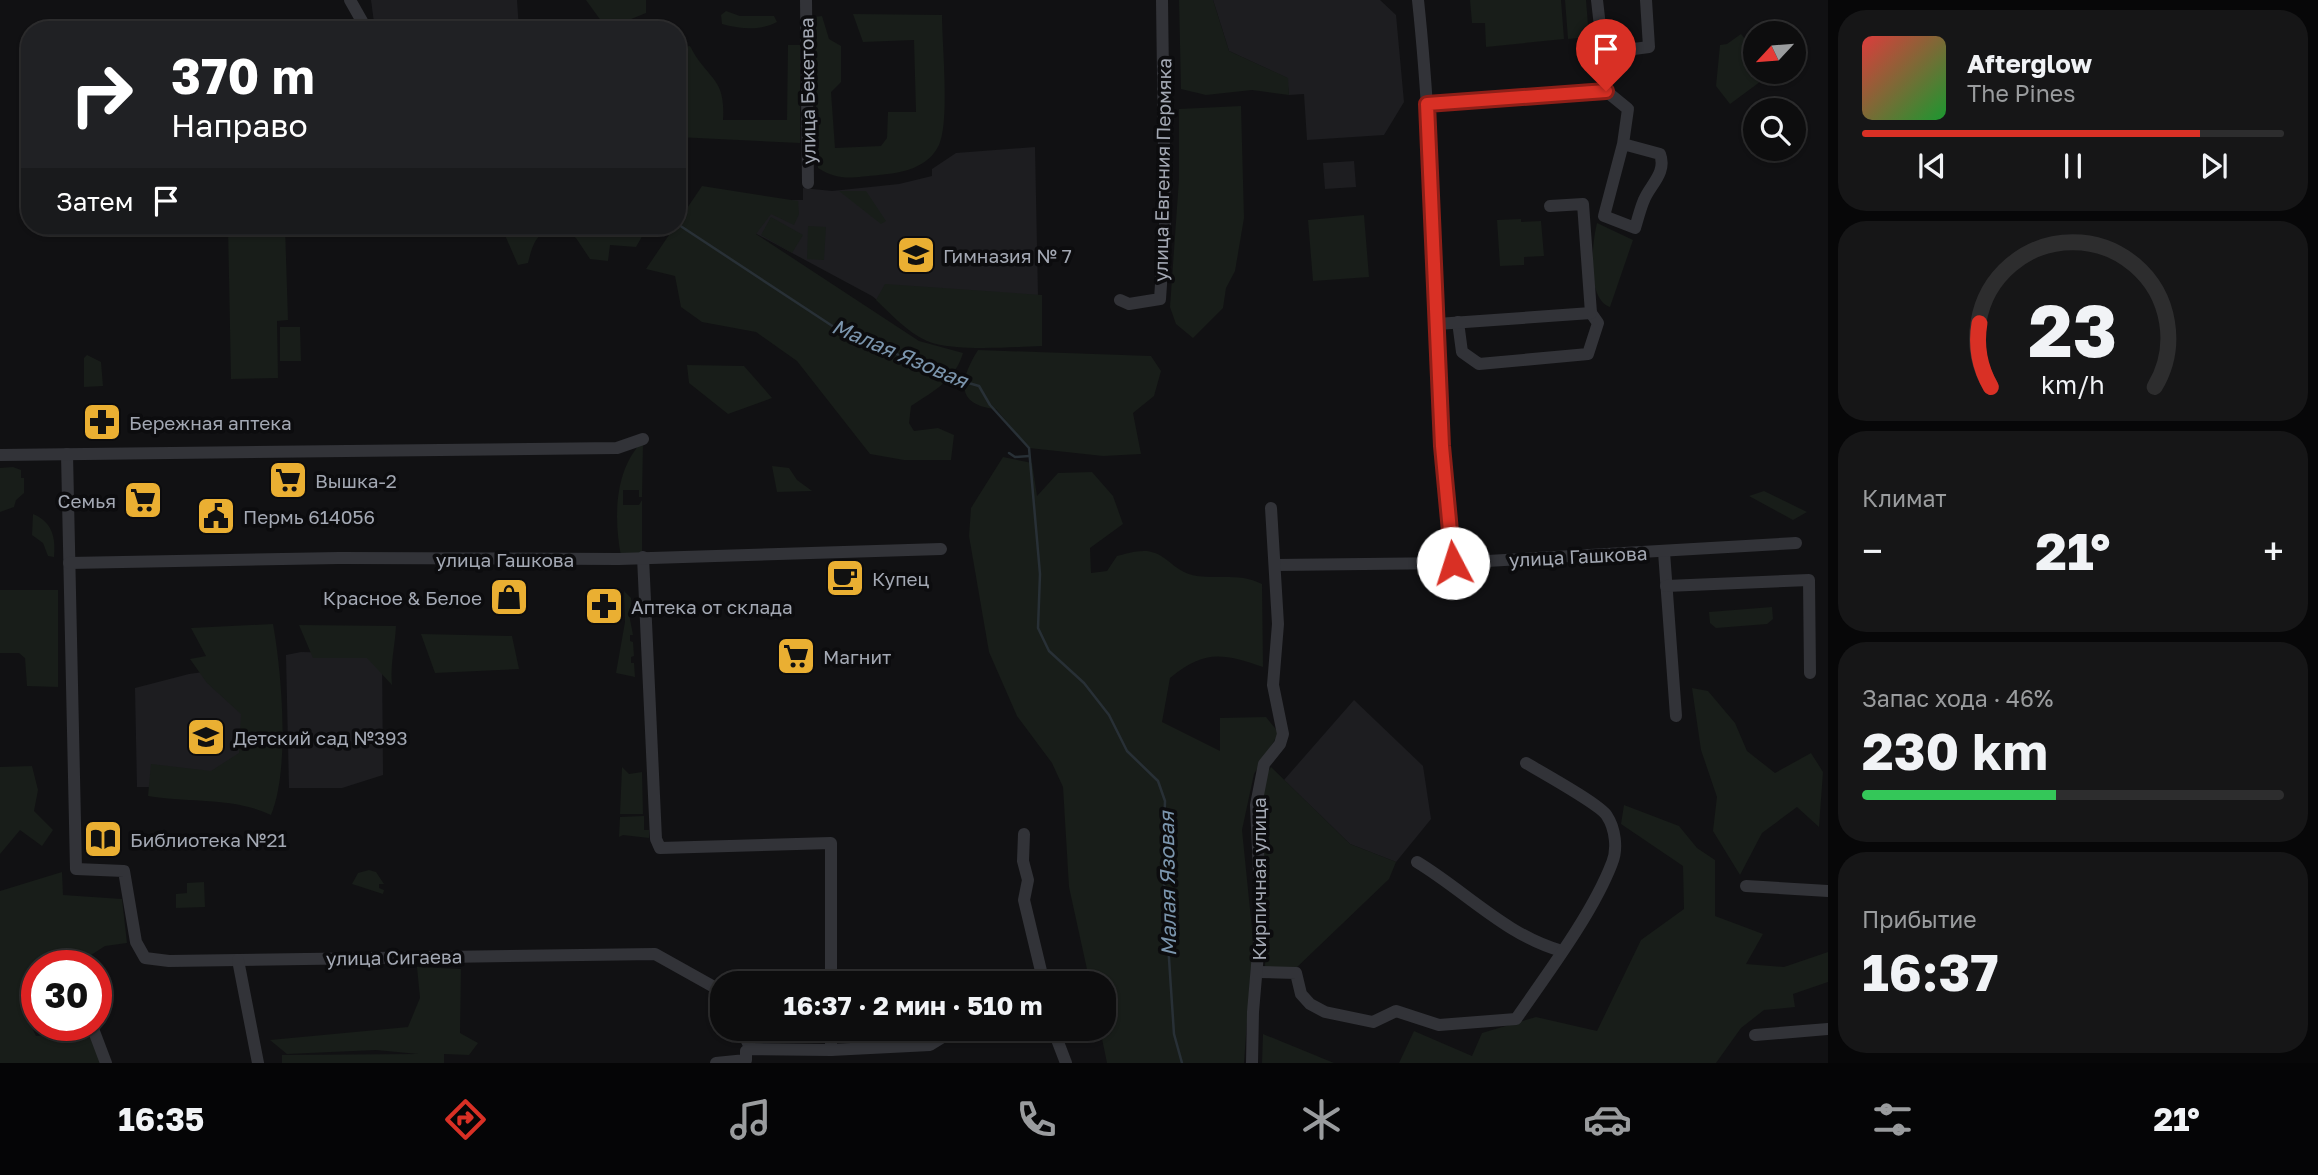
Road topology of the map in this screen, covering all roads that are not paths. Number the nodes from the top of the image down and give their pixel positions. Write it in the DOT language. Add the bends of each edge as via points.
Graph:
graph roads {
  1 [pos="350,0"];
  2 [pos="807,0"];
  3 [pos="1162,0"];
  4 [pos="1418,0"];
  5 [pos="1597,0"];
  6 [pos="1646,0"];
  7 [pos="362,21"];
  8 [pos="1603,53"];
  9 [pos="1606,91"];
  10 [pos="1427,104"];
  11 [pos="1623,144"];
  12 [pos="808,183"];
  13 [pos="1550,206"];
  14 [pos="1120,300"];
  15 [pos="1591,313"];
  16 [pos="1458,322"];
  17 [pos="1437,324"];
  18 [pos="643,439"];
  19 [pos="67,454"];
  20 [pos="0,455"];
  21 [pos="1271,508"];
  22 [pos="1796,543"];
  23 [pos="942,549"];
  24 [pos="1664,552"];
  25 [pos="643,558"];
  26 [pos="69,563"];
  27 [pos="1453,563"];
  28 [pos="1275,565"];
  29 [pos="1666,586"];
  30 [pos="1810,673"];
  31 [pos="1676,716"];
  32 [pos="1526,763"];
  33 [pos="1024,834"];
  34 [pos="1417,862"];
  35 [pos="1746,886"];
  36 [pos="1828,891"];
  37 [pos="1562,951"];
  38 [pos="238,960"];
  39 [pos="831,971"];
  40 [pos="1041,971"];
  41 [pos="1258,972"];
  42 [pos="710,985"];
  43 [pos="1828,1029"];
  44 [pos="1755,1035"];
  45 [pos="98,1041"];
  46 [pos="831,1041"];
  47 [pos="936,1041"];
  48 [pos="1058,1041"];
  49 [pos="831,1050"];
  50 [pos="748,1057"];
  51 [pos="258,1062"];
  52 [pos="106,1063"];
  53 [pos="716,1063"];
  54 [pos="1066,1063"];
  55 [pos="1252,1063"];
  1 -- 7 [label="street"];
  2 -- 12 [label="street, улица Бекетова"];
  3 -- 14 [label="street, улица Евгения Пермяка" via="1165,226 1160,299 1129,304"];
  4 -- 10 [label="street"];
  5 -- 8 [label="street"];
  6 -- 8 [label="street" via="1649,47"];
  8 -- 9 [label="street"];
  9 -- 10 [label="street"];
  9 -- 11 [label="street" via="1628,108"];
  10 -- 17 [label="street"];
  11 -- 11 [label="street" via="1604,216 1635,228 1663,160 1660,154"];
  13 -- 15 [label="street" via="1583,204"];
  15 -- 16 [label="street"];
  15 -- 16 [label="street" via="1598,323 1588,354 1479,364 1462,352"];
  16 -- 17 [label="street"];
  17 -- 27 [label="street"];
  18 -- 19 [label="street" via="617,448"];
  19 -- 20 [label="street"];
  19 -- 26 [label="street"];
  21 -- 28 [label="street"];
  22 -- 24 [label="street, улица Гашкова"];
  23 -- 25 [label="street, улица Гашкова"];
  24 -- 27 [label="street, улица Гашкова"];
  24 -- 29 [label="street"];
  25 -- 26 [label="street, улица Гашкова"];
  25 -- 39 [label="street" via="648,707 660,848 831,843"];
  26 -- 38 [label="street, улица Сигаева" via="76,869 124,871 136,942 145,958"];
  27 -- 28 [label="street, улица Гашкова"];
  28 -- 41 [label="street, Кирпичная улица" via="1278,624 1273,685 1283,724 1280,744 1264,764 1256,804 1261,918"];
  29 -- 30 [label="street" via="1809,580"];
  29 -- 31 [label="street"];
  32 -- 37 [label="street" via="1606,813 1615,835 1613,861"];
  33 -- 40 [label="street" via="1024,900"];
  34 -- 37 [label="street" via="1485,911 1541,945"];
  35 -- 36 [label="street"];
  37 -- 41 [label="street" via="1516,1019 1439,1025 1396,1011 1373,1022 1353,1020 1310,1004 1301,994 1296,973"];
  38 -- 42 [label="street, улица Сигаева" via="655,954"];
  38 -- 51 [label="street"];
  41 -- 55 [label="street, Кирпичная улица"];
  43 -- 44 [label="street"];
  45 -- 52 [label="street"];
  46 -- 49 [label="street"];
  47 -- 49 [label="street"];
  48 -- 54 [label="street"];
  49 -- 50 [label="street"];
  50 -- 53 [label="street"];
}
